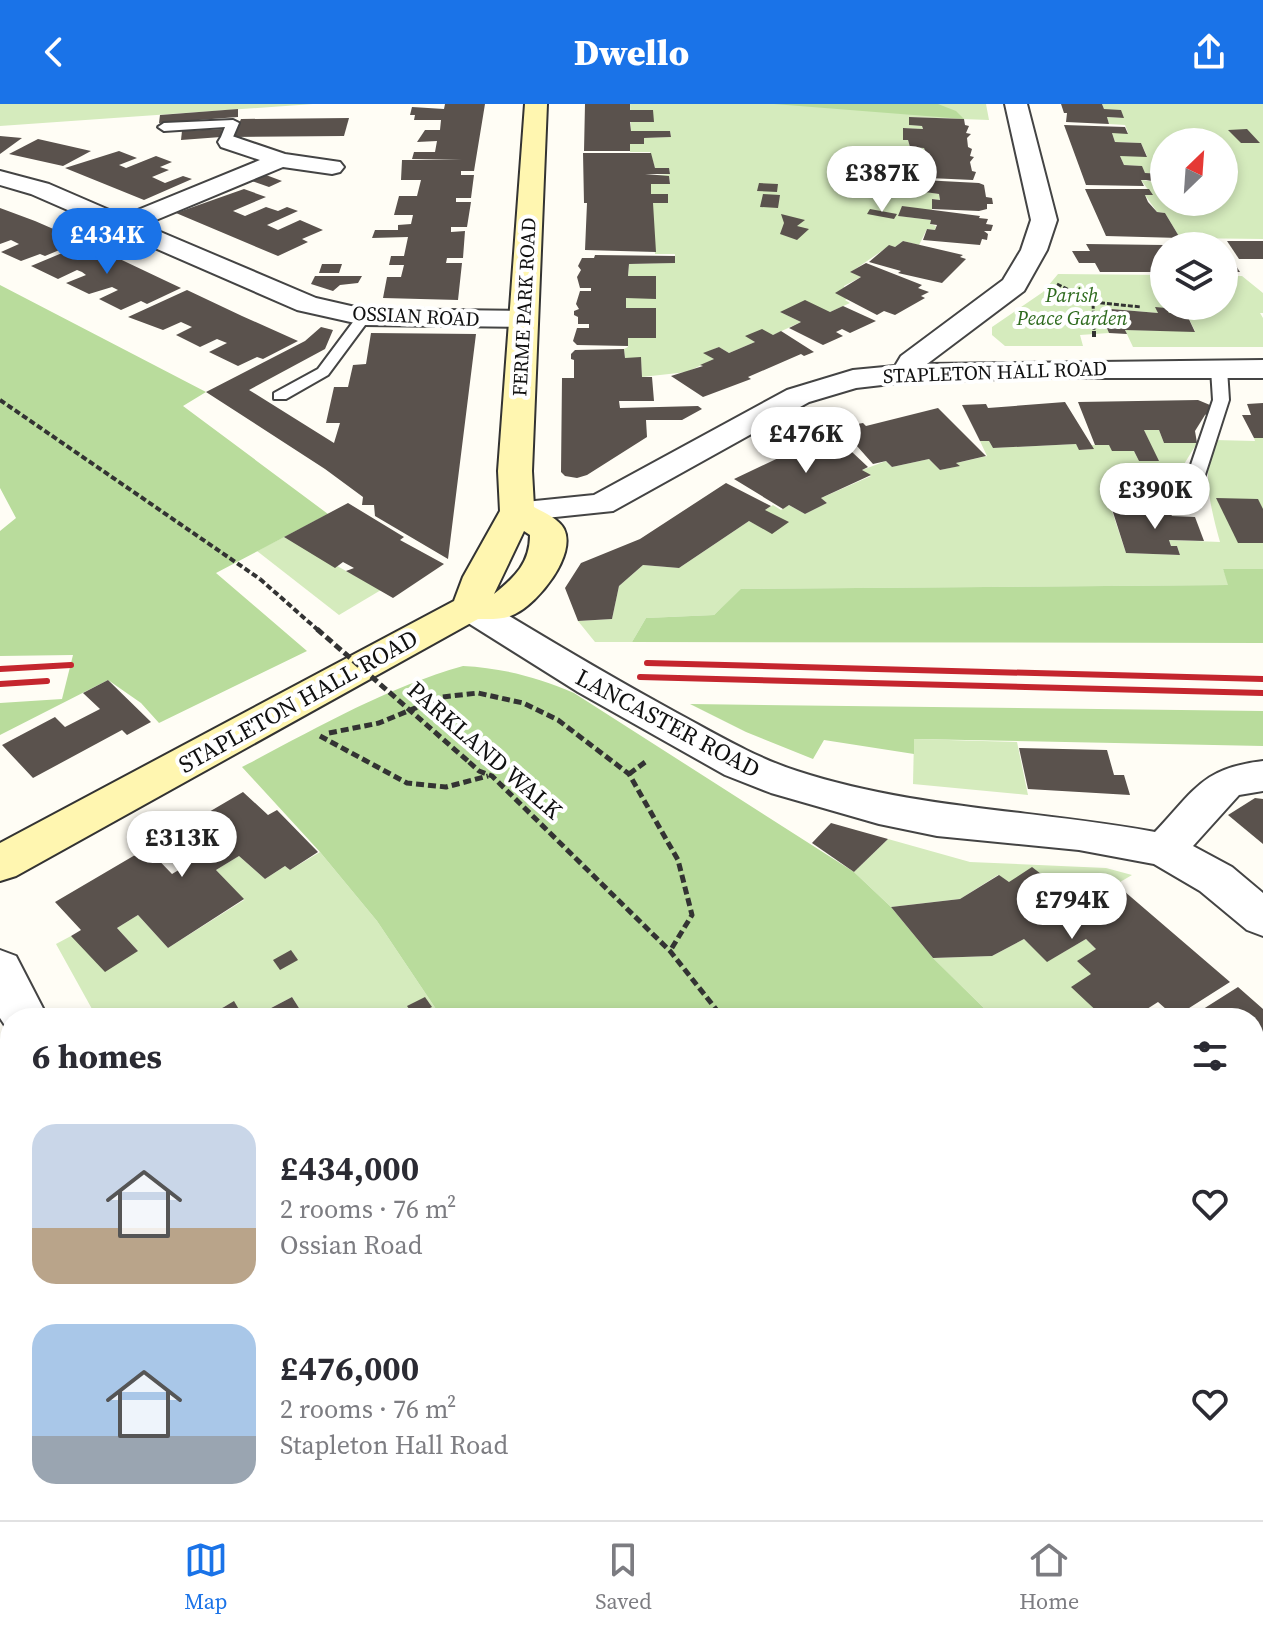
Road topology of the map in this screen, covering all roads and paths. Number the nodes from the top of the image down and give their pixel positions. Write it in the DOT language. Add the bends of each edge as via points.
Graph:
graph roads {
  1 [pos="536,104"];
  2 [pos="1016,104"];
  3 [pos="164,127"];
  4 [pos="229,142"];
  5 [pos="281,160"];
  6 [pos="332,167"];
  7 [pos="0,178"];
  8 [pos="124,224"];
  9 [pos="1025,269"];
  10 [pos="1093,302"];
  11 [pos="1141,307"];
  12 [pos="364,317"];
  13 [pos="522,319"];
  14 [pos="1109,368"];
  15 [pos="1219,369"];
  16 [pos="1263,369"];
  17 [pos="908,373"];
  18 [pos="280,396"];
  19 [pos="0,400"];
  20 [pos="1186,506"];
  21 [pos="517,511"];
  22 [pos="470,608"];
  23 [pos="312,731"];
  24 [pos="319,735"];
  25 [pos="658,752"];
  26 [pos="629,774"];
  27 [pos="492,776"];
  28 [pos="1263,776"];
  29 [pos="1164,850"];
  30 [pos="0,864"];
  31 [pos="1263,918"];
  32 [pos="670,951"];
  33 [pos="0,969"];
  34 [pos="19,1008"];
  35 [pos="715,1008"];
  1 -- 13 [label="street, FERME PARK ROAD"];
  2 -- 9 [label="street" via="1044,220"];
  3 -- 4 [label="lane" via="233,123"];
  4 -- 5 [label="street"];
  5 -- 6 [label="street"];
  5 -- 8 [label="street"];
  7 -- 8 [label="street, OSSIAN ROAD"];
  8 -- 12 [label="street, OSSIAN ROAD" via="307,304"];
  9 -- 10 [label="path"];
  9 -- 17 [label="street" via="1014,285 911,362"];
  10 -- 11 [label="path"];
  10 -- 14 [label="path" via="1092,335"];
  12 -- 13 [label="street, OSSIAN ROAD"];
  12 -- 18 [label="lane" via="323,372"];
  13 -- 21 [label="street, FERME PARK ROAD"];
  14 -- 15 [label="street, STAPLETON HALL ROAD"];
  14 -- 17 [label="street, STAPLETON HALL ROAD"];
  15 -- 16 [label="street, STAPLETON HALL ROAD"];
  15 -- 20 [label="lane" via="1221,400"];
  17 -- 21 [label="street, STAPLETON HALL ROAD" via="853,379 798,396 601,504"];
  19 -- 27 [label="path, PARKLAND WALK, bridge" via="260,579 479,771"];
  21 -- 22 [label="street, STAPLETON HALL ROAD" via="548,531 548,553 530,584 502,606"];
  22 -- 29 [label="street, LANCASTER ROAD" via="696,742 786,783 937,820 1079,834"];
  22 -- 30 [label="street, STAPLETON HALL ROAD"];
  23 -- 24 [label="path"];
  24 -- 26 [label="path" via="379,723 442,697 478,693 523,703 558,720"];
  24 -- 27 [label="path" via="407,783 446,787"];
  25 -- 26 [label="path"];
  26 -- 32 [label="path" via="678,860 692,915"];
  27 -- 32 [label="path, PARKLAND WALK"];
  28 -- 29 [label="street" via="1224,785"];
  29 -- 31 [label="street, LANCASTER ROAD" via="1216,879"];
  32 -- 35 [label="path, PARKLAND WALK"];
  33 -- 34 [label="street"];
}
